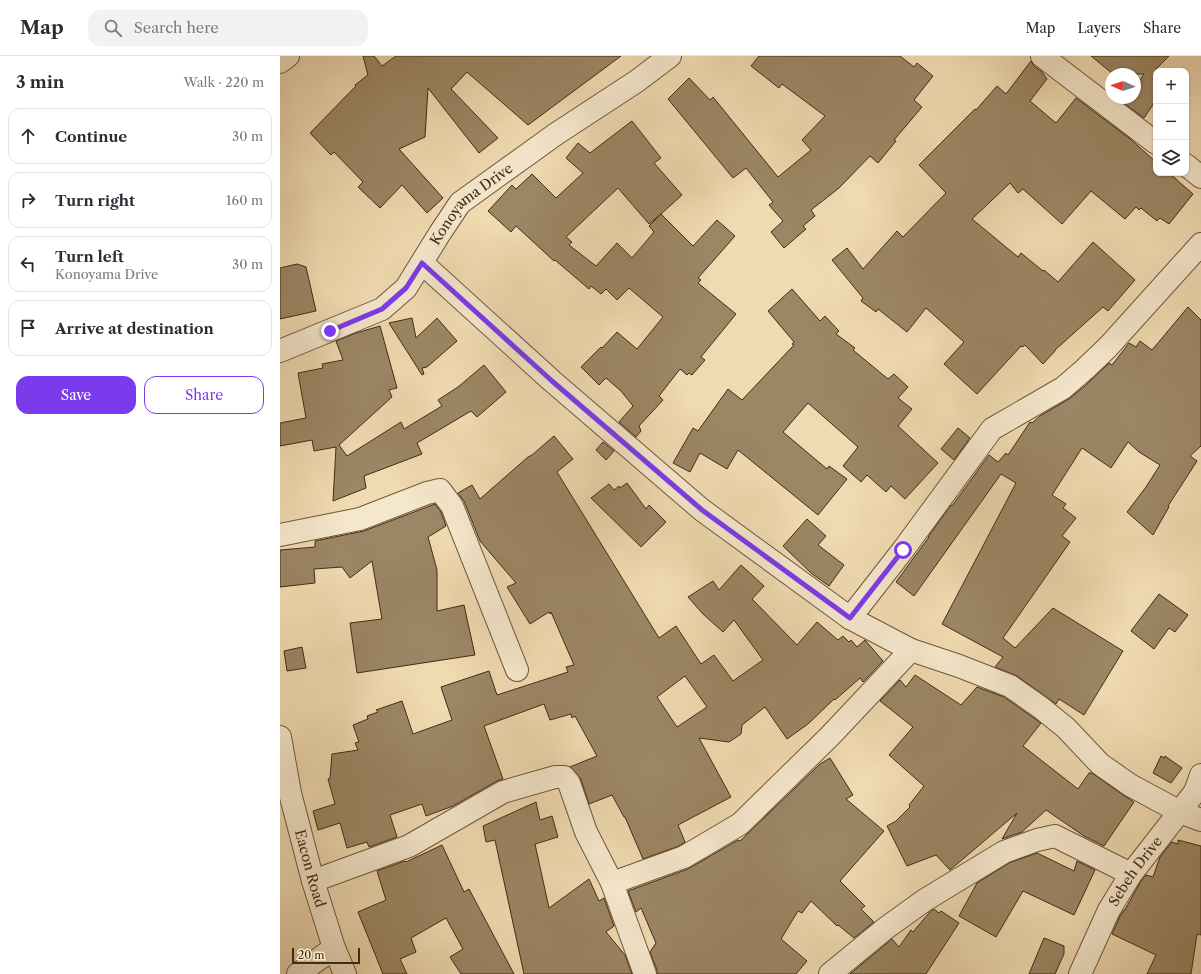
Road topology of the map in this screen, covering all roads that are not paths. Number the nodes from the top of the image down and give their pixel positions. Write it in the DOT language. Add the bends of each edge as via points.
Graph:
graph roads {
  1 [pos="288,56"];
  2 [pos="670,56"];
  3 [pos="1042,56"];
  4 [pos="280,62"];
  5 [pos="1153,141"];
  6 [pos="1189,167"];
  7 [pos="1201,177"];
  8 [pos="1201,244"];
  9 [pos="422,263"];
  10 [pos="280,351"];
  11 [pos="280,535"];
  12 [pos="850,618"];
  13 [pos="911,650"];
  14 [pos="517,670"];
  15 [pos="280,738"];
  16 [pos="1201,775"];
  17 [pos="1180,812"];
  18 [pos="1201,820"];
  19 [pos="1131,874"];
  20 [pos="313,881"];
  21 [pos="612,883"];
  22 [pos="334,948"];
  23 [pos="298,974"];
  24 [pos="345,974"];
  25 [pos="644,974"];
  26 [pos="830,974"];
  27 [pos="1080,974"];
  1 -- 4 [label="street"];
  2 -- 9 [label="street, Konoyama Drive" via="460,203"];
  3 -- 5 [label="street"];
  6 -- 7 [label="street"];
  8 -- 12 [label="street" via="1085,369 1063,388 992,429"];
  9 -- 10 [label="street, Konoyama Drive" via="406,288 382,309"];
  9 -- 12 [label="street" via="552,381 702,510"];
  11 -- 14 [label="street" via="360,519 440,490 452,506"];
  12 -- 13 [label="street"];
  13 -- 17 [label="street" via="1010,686 1066,728 1100,764 1130,785"];
  13 -- 21 [label="street" via="830,736 740,824 684,857"];
  15 -- 20 [label="street, Eacon Road" via="290,793"];
  16 -- 17 [label="street, Sebeh Drive" via="1195,792"];
  17 -- 18 [label="street"];
  17 -- 19 [label="street, Sebeh Drive"];
  19 -- 26 [label="street" via="1055,836 1037,840 1004,852 925,900"];
  19 -- 27 [label="street, Sebeh Drive" via="1109,910"];
  20 -- 21 [label="street" via="409,846 504,792 555,777 564,777 569,783 586,832"];
  20 -- 22 [label="street, Eacon Road"];
  21 -- 25 [label="street"];
  22 -- 23 [label="street"];
  22 -- 24 [label="street, Eacon Road"];
}
